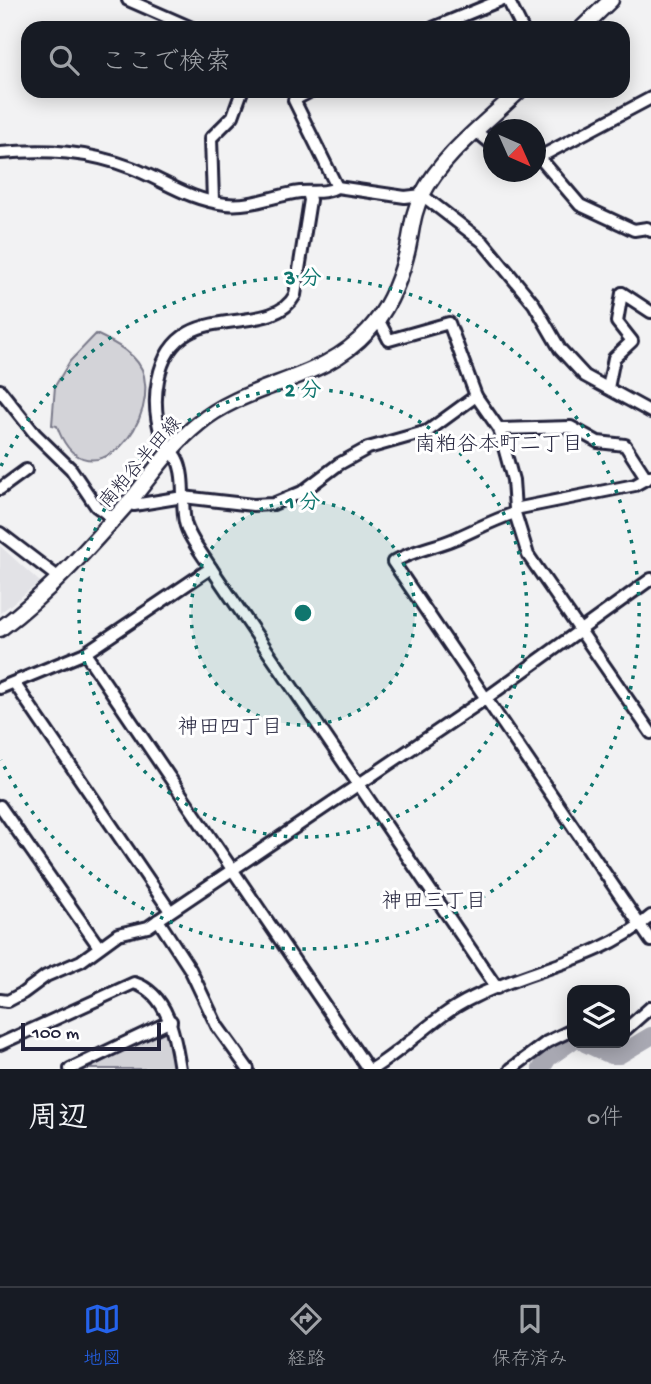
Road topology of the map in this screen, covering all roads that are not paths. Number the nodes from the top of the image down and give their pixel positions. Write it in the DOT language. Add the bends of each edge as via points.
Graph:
graph roads {
  1 [pos="128,0"];
  2 [pos="501,0"];
  3 [pos="508,0"];
  4 [pos="611,0"];
  5 [pos="176,21"];
  6 [pos="450,21"];
  7 [pos="518,21"];
  8 [pos="589,21"];
  9 [pos="239,98"];
  10 [pos="298,98"];
  11 [pos="512,98"];
  12 [pos="651,99"];
  13 [pos="477,132"];
  14 [pos="483,137"];
  15 [pos="0,153"];
  16 [pos="546,154"];
  17 [pos="546,167"];
  18 [pos="337,187"];
  19 [pos="308,192"];
  20 [pos="422,195"];
  21 [pos="213,201"];
  22 [pos="650,227"];
  23 [pos="651,312"];
  24 [pos="378,319"];
  25 [pos="608,388"];
  26 [pos="0,390"];
  27 [pos="476,396"];
  28 [pos="651,412"];
  29 [pos="499,429"];
  30 [pos="170,450"];
  31 [pos="26,470"];
  32 [pos="649,477"];
  33 [pos="0,489"];
  34 [pos="183,498"];
  35 [pos="128,502"];
  36 [pos="515,511"];
  37 [pos="114,519"];
  38 [pos="0,533"];
  39 [pos="211,568"];
  40 [pos="59,579"];
  41 [pos="651,579"];
  42 [pos="0,629"];
  43 [pos="581,632"];
  44 [pos="85,653"];
  45 [pos="15,684"];
  46 [pos="0,688"];
  47 [pos="485,699"];
  48 [pos="651,709"];
  49 [pos="640,717"];
  50 [pos="651,733"];
  51 [pos="358,783"];
  52 [pos="0,806"];
  53 [pos="232,870"];
  54 [pos="170,911"];
  55 [pos="651,916"];
  56 [pos="158,920"];
  57 [pos="639,925"];
  58 [pos="651,941"];
  59 [pos="99,947"];
  60 [pos="497,988"];
  61 [pos="0,1000"];
  62 [pos="651,1007"];
  63 [pos="171,1021"];
  64 [pos="630,1026"];
  65 [pos="567,1032"];
  66 [pos="0,1044"];
  67 [pos="70,1069"];
  68 [pos="180,1069"];
  69 [pos="248,1069"];
  70 [pos="370,1069"];
  71 [pos="511,1069"];
  1 -- 5 [label="street"];
  2 -- 6 [label="street"];
  3 -- 7 [label="street"];
  4 -- 8 [label="main road"];
  9 -- 21 [label="street" via="233,116 211,138"];
  10 -- 18 [label="street" via="294,100"];
  11 -- 13 [label="main road, 南粕谷半田線"];
  12 -- 16 [label="street"];
  13 -- 14 [label="street"];
  13 -- 20 [label="main road, 南粕谷半田線" via="443,164"];
  15 -- 21 [label="street" via="82,154"];
  17 -- 22 [label="street" via="580,205 634,230"];
  18 -- 19 [label="street"];
  18 -- 20 [label="street" via="405,197"];
  19 -- 21 [label="street" via="248,204"];
  19 -- 30 [label="street" via="291,303 278,312 199,328 168,349 155,396 157,421"];
  20 -- 24 [label="main road, 南粕谷半田線" via="394,290"];
  20 -- 25 [label="street" via="483,242 534,304 570,363"];
  23 -- 25 [label="street" via="622,293 617,322 632,341 611,364"];
  24 -- 27 [label="street" via="389,340 449,323"];
  24 -- 30 [label="main road, 南粕谷半田線" via="333,360 215,411"];
  25 -- 28 [label="street"];
  26 -- 37 [label="street" via="71,469 89,498"];
  27 -- 29 [label="street"];
  27 -- 34 [label="street" via="428,431 368,449 302,492 273,504"];
  29 -- 32 [label="street" via="570,427 598,442 625,445"];
  29 -- 36 [label="street" via="513,480"];
  30 -- 34 [label="street" via="178,459"];
  30 -- 35 [label="main road, 南粕谷半田線"];
  31 -- 33 [label="street"];
  32 -- 36 [label="street" via="622,489"];
  34 -- 35 [label="street"];
  34 -- 39 [label="street" via="185,524"];
  35 -- 37 [label="main road, 南粕谷半田線"];
  36 -- 43 [label="street" via="528,555"];
  36 -- 47 [label="street" via="393,562"];
  37 -- 40 [label="main road, 南粕谷半田線"];
  38 -- 40 [label="street"];
  39 -- 44 [label="street"];
  39 -- 51 [label="street"];
  40 -- 42 [label="main road, 南粕谷半田線"];
  41 -- 43 [label="street"];
  43 -- 47 [label="street"];
  43 -- 49 [label="street"];
  44 -- 45 [label="street" via="31,673"];
  44 -- 53 [label="street"];
  45 -- 46 [label="street"];
  45 -- 54 [label="street"];
  47 -- 51 [label="street"];
  47 -- 57 [label="street"];
  48 -- 49 [label="street"];
  49 -- 50 [label="street"];
  51 -- 53 [label="street"];
  51 -- 60 [label="street"];
  52 -- 59 [label="street"];
  53 -- 54 [label="street"];
  53 -- 70 [label="street"];
  54 -- 56 [label="street"];
  55 -- 57 [label="street"];
  56 -- 59 [label="street" via="118,934"];
  56 -- 69 [label="street" via="190,969 217,1026"];
  57 -- 58 [label="street"];
  57 -- 60 [label="street" via="599,950"];
  59 -- 61 [label="street" via="23,993"];
  60 -- 70 [label="street" via="442,1015"];
  62 -- 64 [label="street"];
  63 -- 66 [label="street" via="147,990 134,984"];
  63 -- 67 [label="street"];
  63 -- 68 [label="street"];
  65 -- 71 [label="street"];
}
